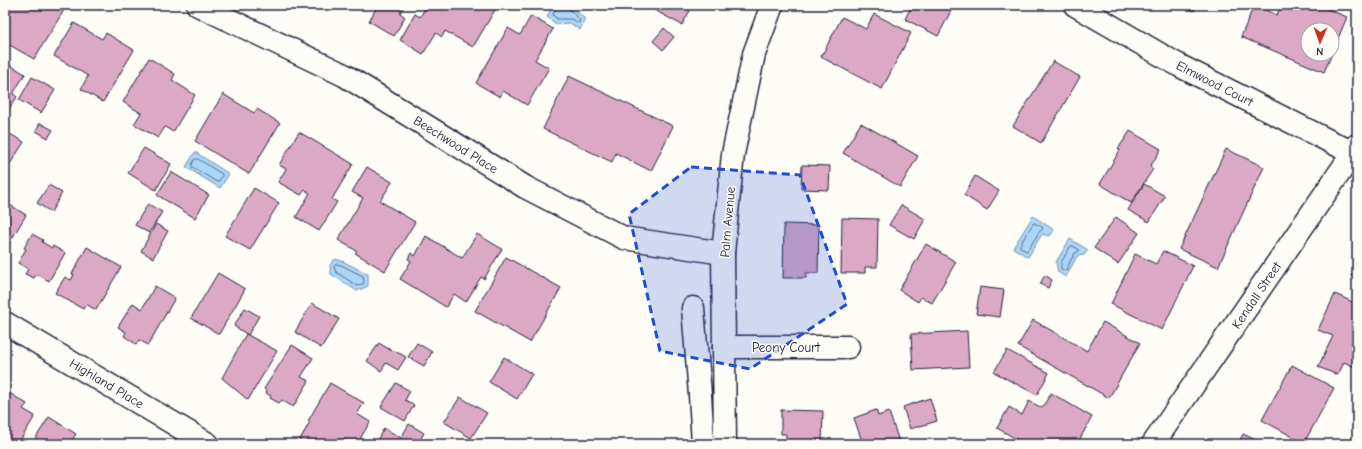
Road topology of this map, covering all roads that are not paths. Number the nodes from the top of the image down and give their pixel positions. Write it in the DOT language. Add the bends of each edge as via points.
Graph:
graph roads {
  1 [pos="198,5"];
  2 [pos="772,5"];
  3 [pos="1075,5"];
  4 [pos="1356,151"];
  5 [pos="723,253"];
  6 [pos="693,308"];
  7 [pos="5,322"];
  8 [pos="724,347"];
  9 [pos="848,347"];
  10 [pos="208,444"];
  11 [pos="703,444"];
  12 [pos="725,444"];
  13 [pos="1153,444"];
  1 -- 5 [label="street, Beechwood Place" via="344,75 525,187 624,238"];
  2 -- 5 [label="street, Palm Avenue" via="754,54 733,154"];
  3 -- 4 [label="street, Elmwood Court" via="1180,66"];
  4 -- 13 [label="street, Kendall Street"];
  5 -- 8 [label="street, Palm Avenue"];
  6 -- 11 [label="street"];
  7 -- 10 [label="street, Highland Place"];
  8 -- 9 [label="street, Peony Court"];
  8 -- 12 [label="street, Palm Avenue"];
}
